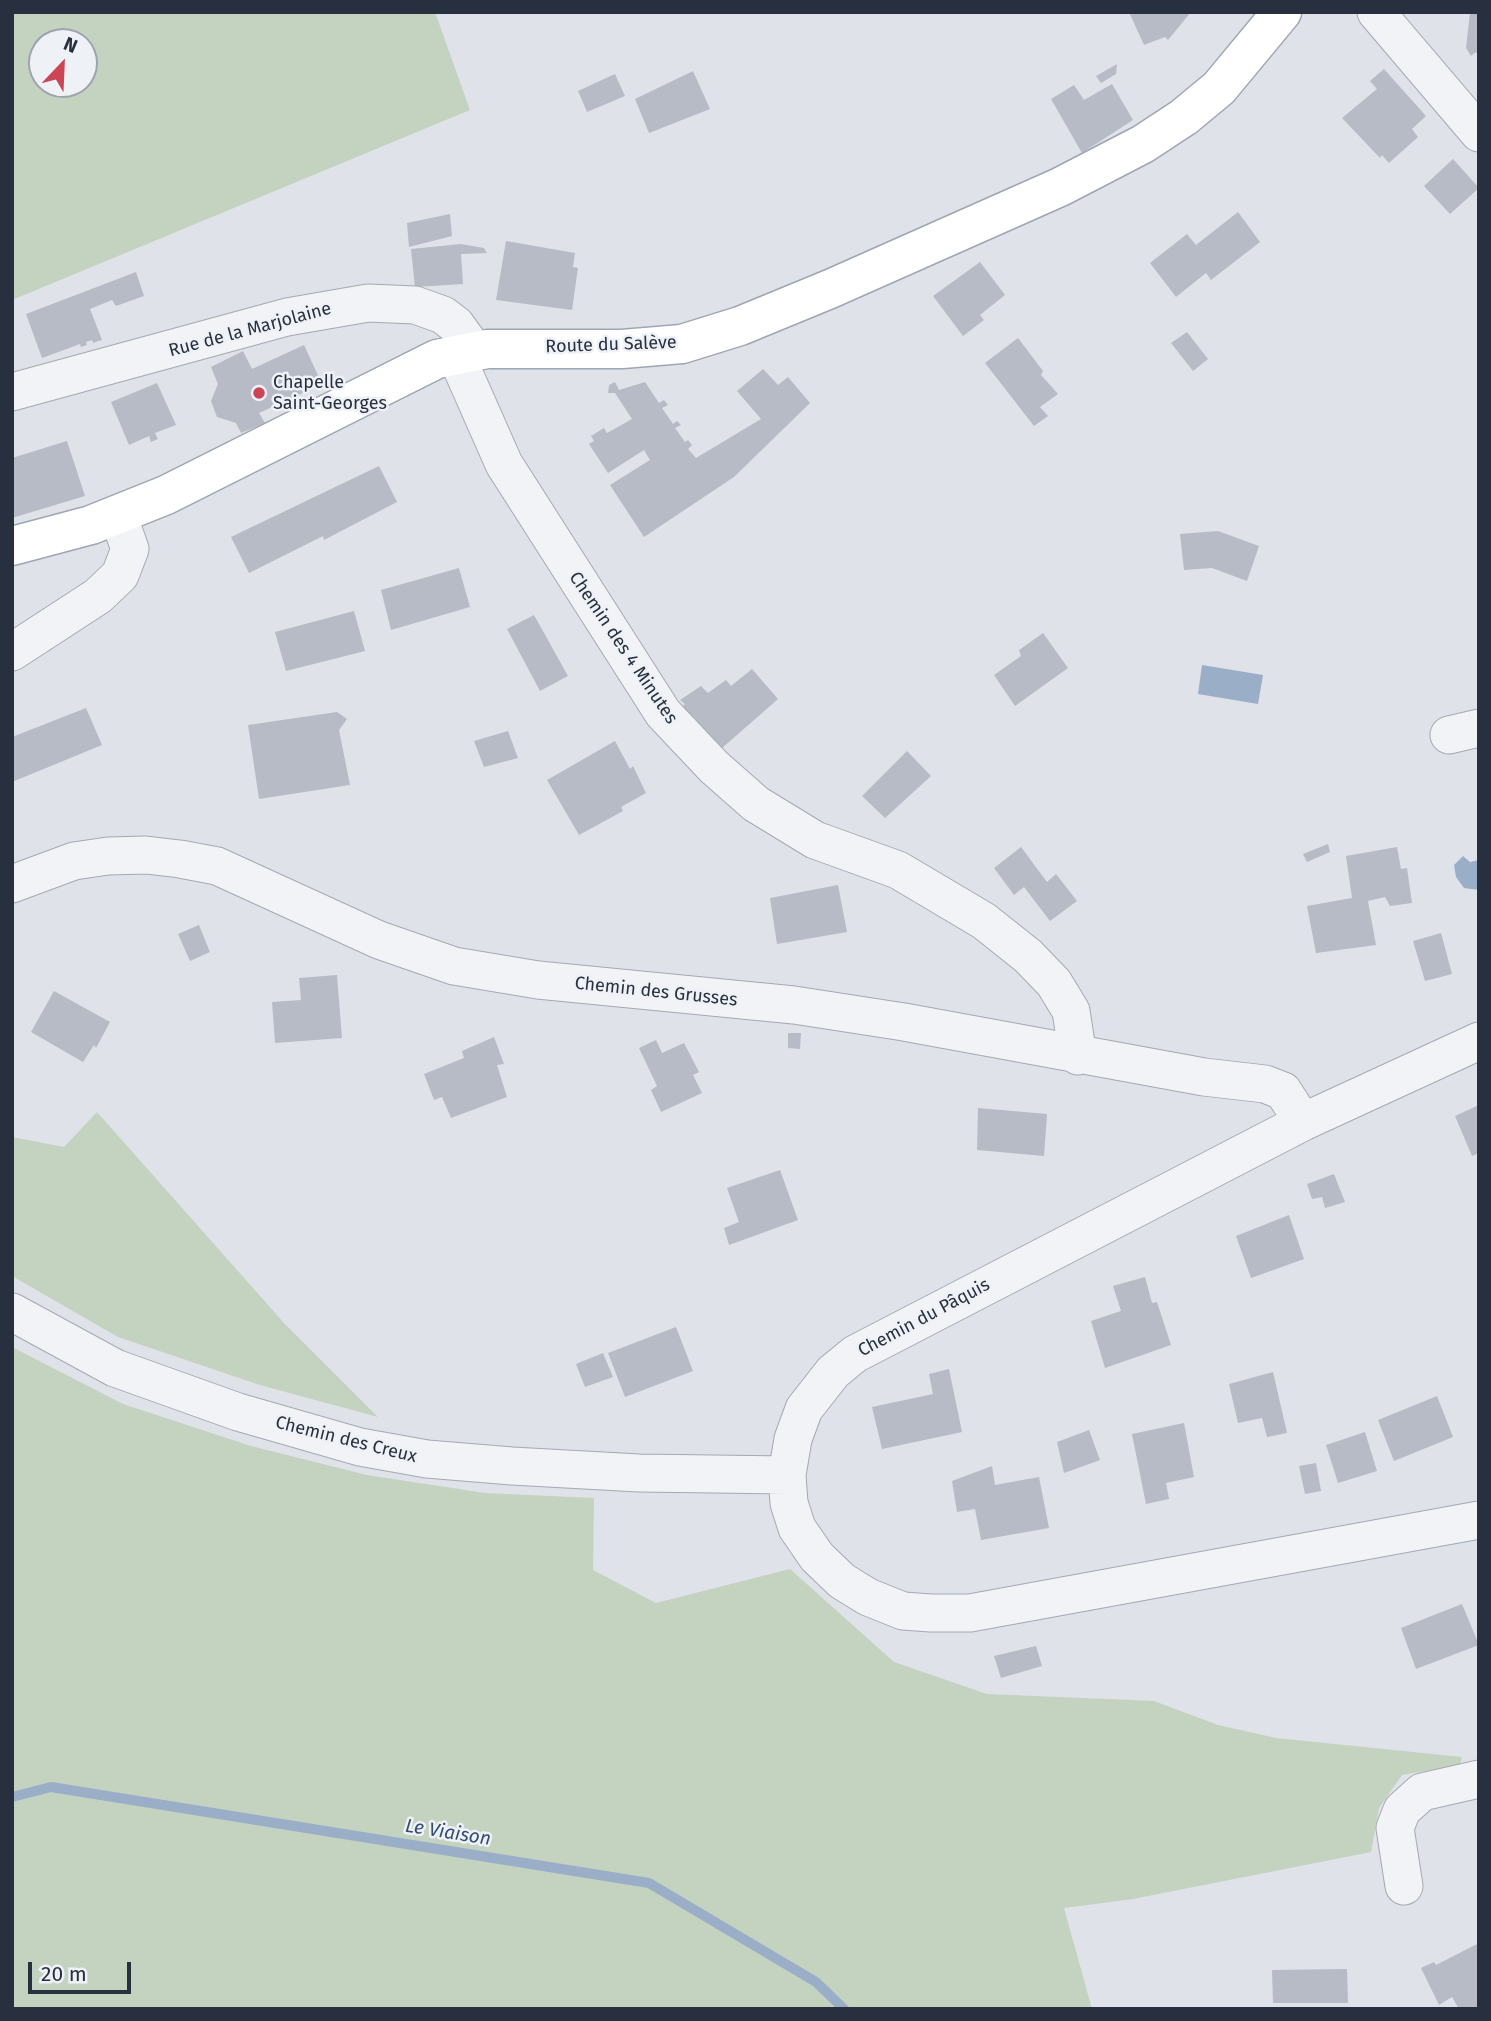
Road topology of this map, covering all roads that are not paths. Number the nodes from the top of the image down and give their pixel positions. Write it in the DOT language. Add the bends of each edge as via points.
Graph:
graph roads {
  1 [pos="1282,12"];
  2 [pos="1376,12"];
  3 [pos="1479,133"];
  4 [pos="464,352"];
  5 [pos="12,393"];
  6 [pos="118,515"];
  7 [pos="12,546"];
  8 [pos="12,652"];
  9 [pos="12,884"];
  10 [pos="1479,1041"];
  11 [pos="1078,1056"];
  12 [pos="1303,1122"];
  13 [pos="12,1312"];
  14 [pos="787,1475"];
  15 [pos="1479,1520"];
  16 [pos="1479,1779"];
  17 [pos="1404,1886"];
  1 -- 4 [label="main road, Route du Salève" via="1219,88 1143,144 1060,187 830,289 682,344"];
  2 -- 3 [label="street"];
  4 -- 5 [label="street, Rue de la Marjolaine" via="456,324 443,315 415,305 368,303 287,317"];
  4 -- 6 [label="main road, Route du Salève" via="401,374 166,495"];
  4 -- 11 [label="street, Chemin des 4 Minutes" via="504,464 663,713 756,804 815,840 898,870 984,921 1028,956 1054,982 1072,1011"];
  6 -- 7 [label="main road, Route du Salève"];
  6 -- 8 [label="street" via="131,549 120,575 98,596"];
  9 -- 11 [label="street, Chemin des Grusses" via="74,861 146,855 180,859 217,866 380,940 476,971 794,1005"];
  10 -- 12 [label="street, Chemin du Pâquis"];
  11 -- 12 [label="street, Chemin des Grusses" via="1265,1084 1283,1091"];
  12 -- 14 [label="street, Chemin du Pâquis" via="855,1354 824,1381 804,1409"];
  13 -- 14 [label="street, Chemin des Creux" via="115,1368 238,1412 360,1447 428,1460 512,1466"];
  14 -- 15 [label="street, Chemin du Pâquis" via="797,1528 817,1558 868,1597 903,1611 931,1613 970,1613"];
  16 -- 17 [label="street" via="1422,1792 1402,1810 1395,1828"];
}
